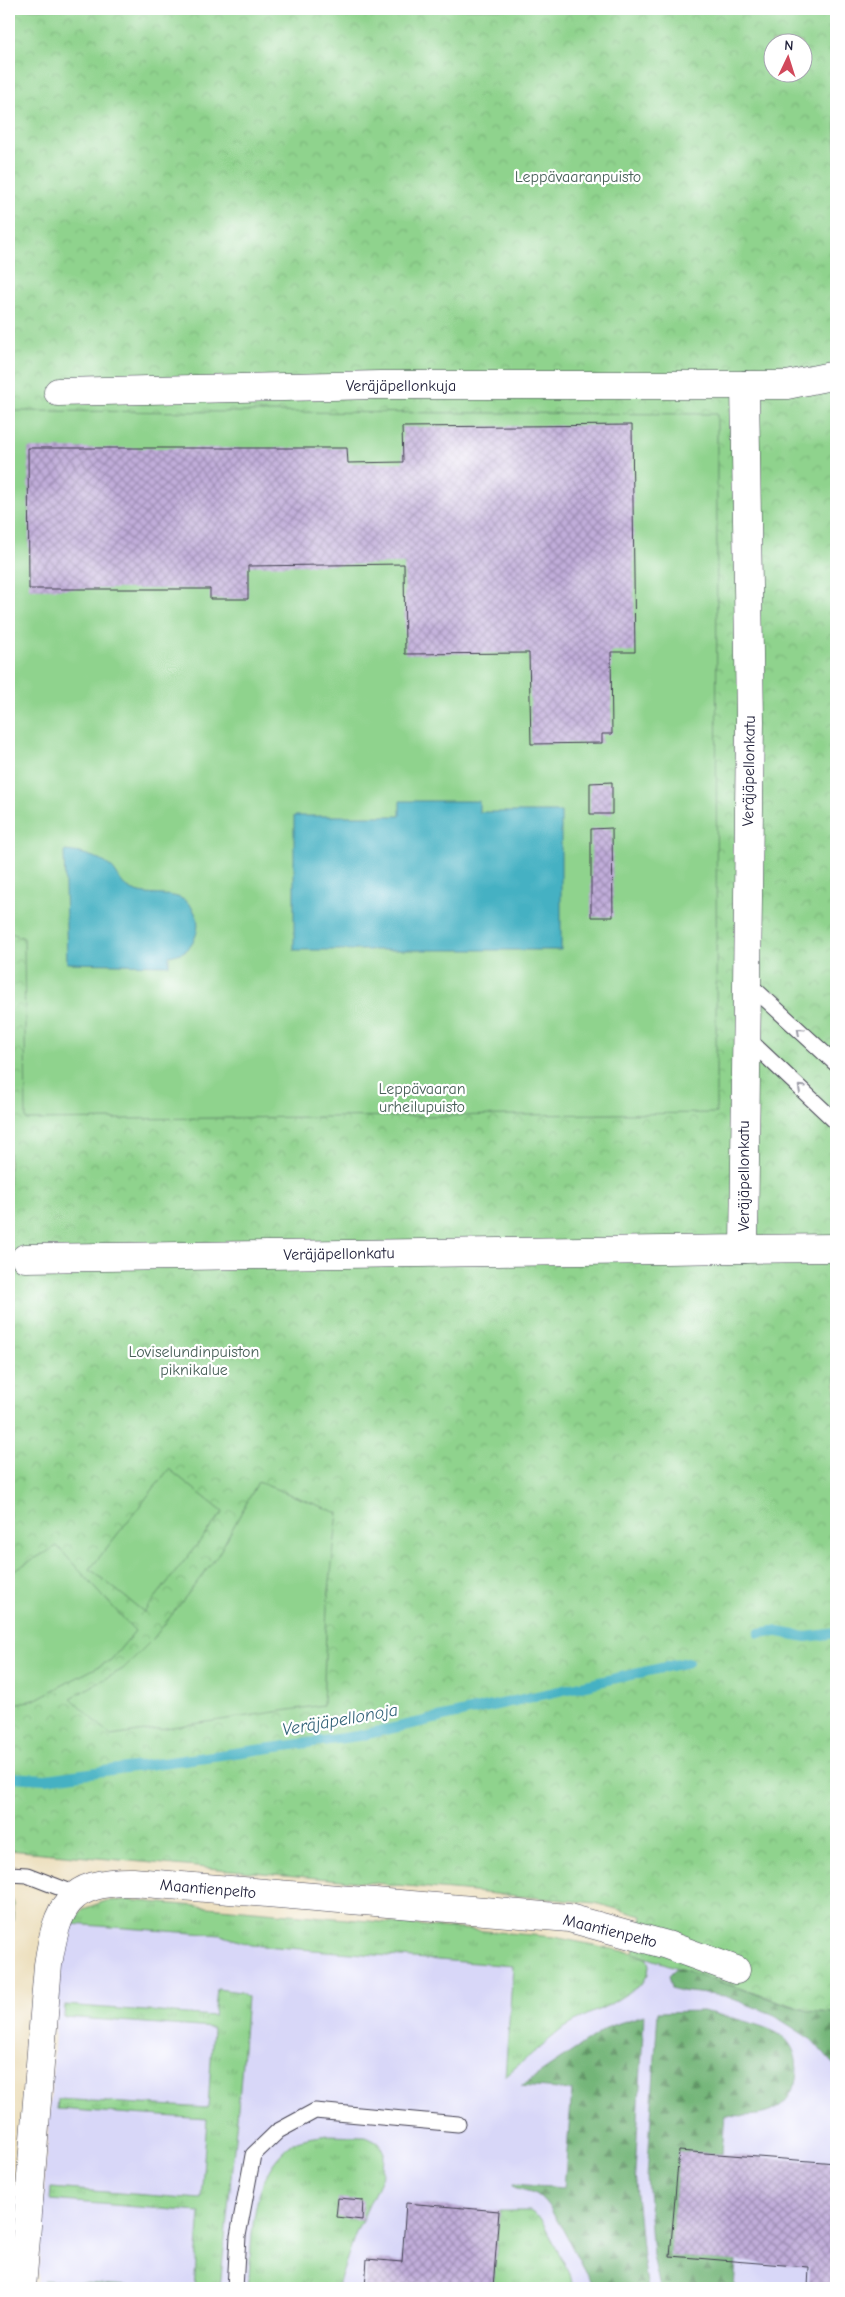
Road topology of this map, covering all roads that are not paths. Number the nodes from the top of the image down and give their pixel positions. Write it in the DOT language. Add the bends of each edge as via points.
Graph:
graph roads {
  1 [pos="836,375"];
  2 [pos="745,385"];
  3 [pos="58,392"];
  4 [pos="746,982"];
  5 [pos="745,1036"];
  6 [pos="836,1064"];
  7 [pos="836,1122"];
  8 [pos="836,1248"];
  9 [pos="744,1249"];
  10 [pos="17,1258"];
  11 [pos="9,1874"];
  12 [pos="76,1894"];
  13 [pos="736,1970"];
  14 [pos="458,2124"];
  15 [pos="22,2288"];
  16 [pos="235,2288"];
  1 -- 2 [label="street" via="787,385"];
  2 -- 3 [label="street, Veräjäpellonkuja" via="380,385"];
  2 -- 4 [label="street, Veräjäpellonkatu" via="750,721"];
  4 -- 5 [label="street, Veräjäpellonkatu"];
  6 -- 4 [label="lane, one-way"];
  7 -- 5 [label="lane, one-way"];
  5 -- 9 [label="street, Veräjäpellonkatu"];
  8 -- 9 [label="street, Veräjäpellonkatu"];
  9 -- 10 [label="street, Veräjäpellonkatu"];
  11 -- 12 [label="lane" via="27,1875"];
  12 -- 13 [label="street, Maantienpelto" via="90,1886 133,1882 569,1918 666,1945"];
  12 -- 15 [label="street" via="67,1904 53,1933 48,1965"];
  14 -- 16 [label="lane" via="315,2111 278,2131 253,2155 238,2236"];
}
